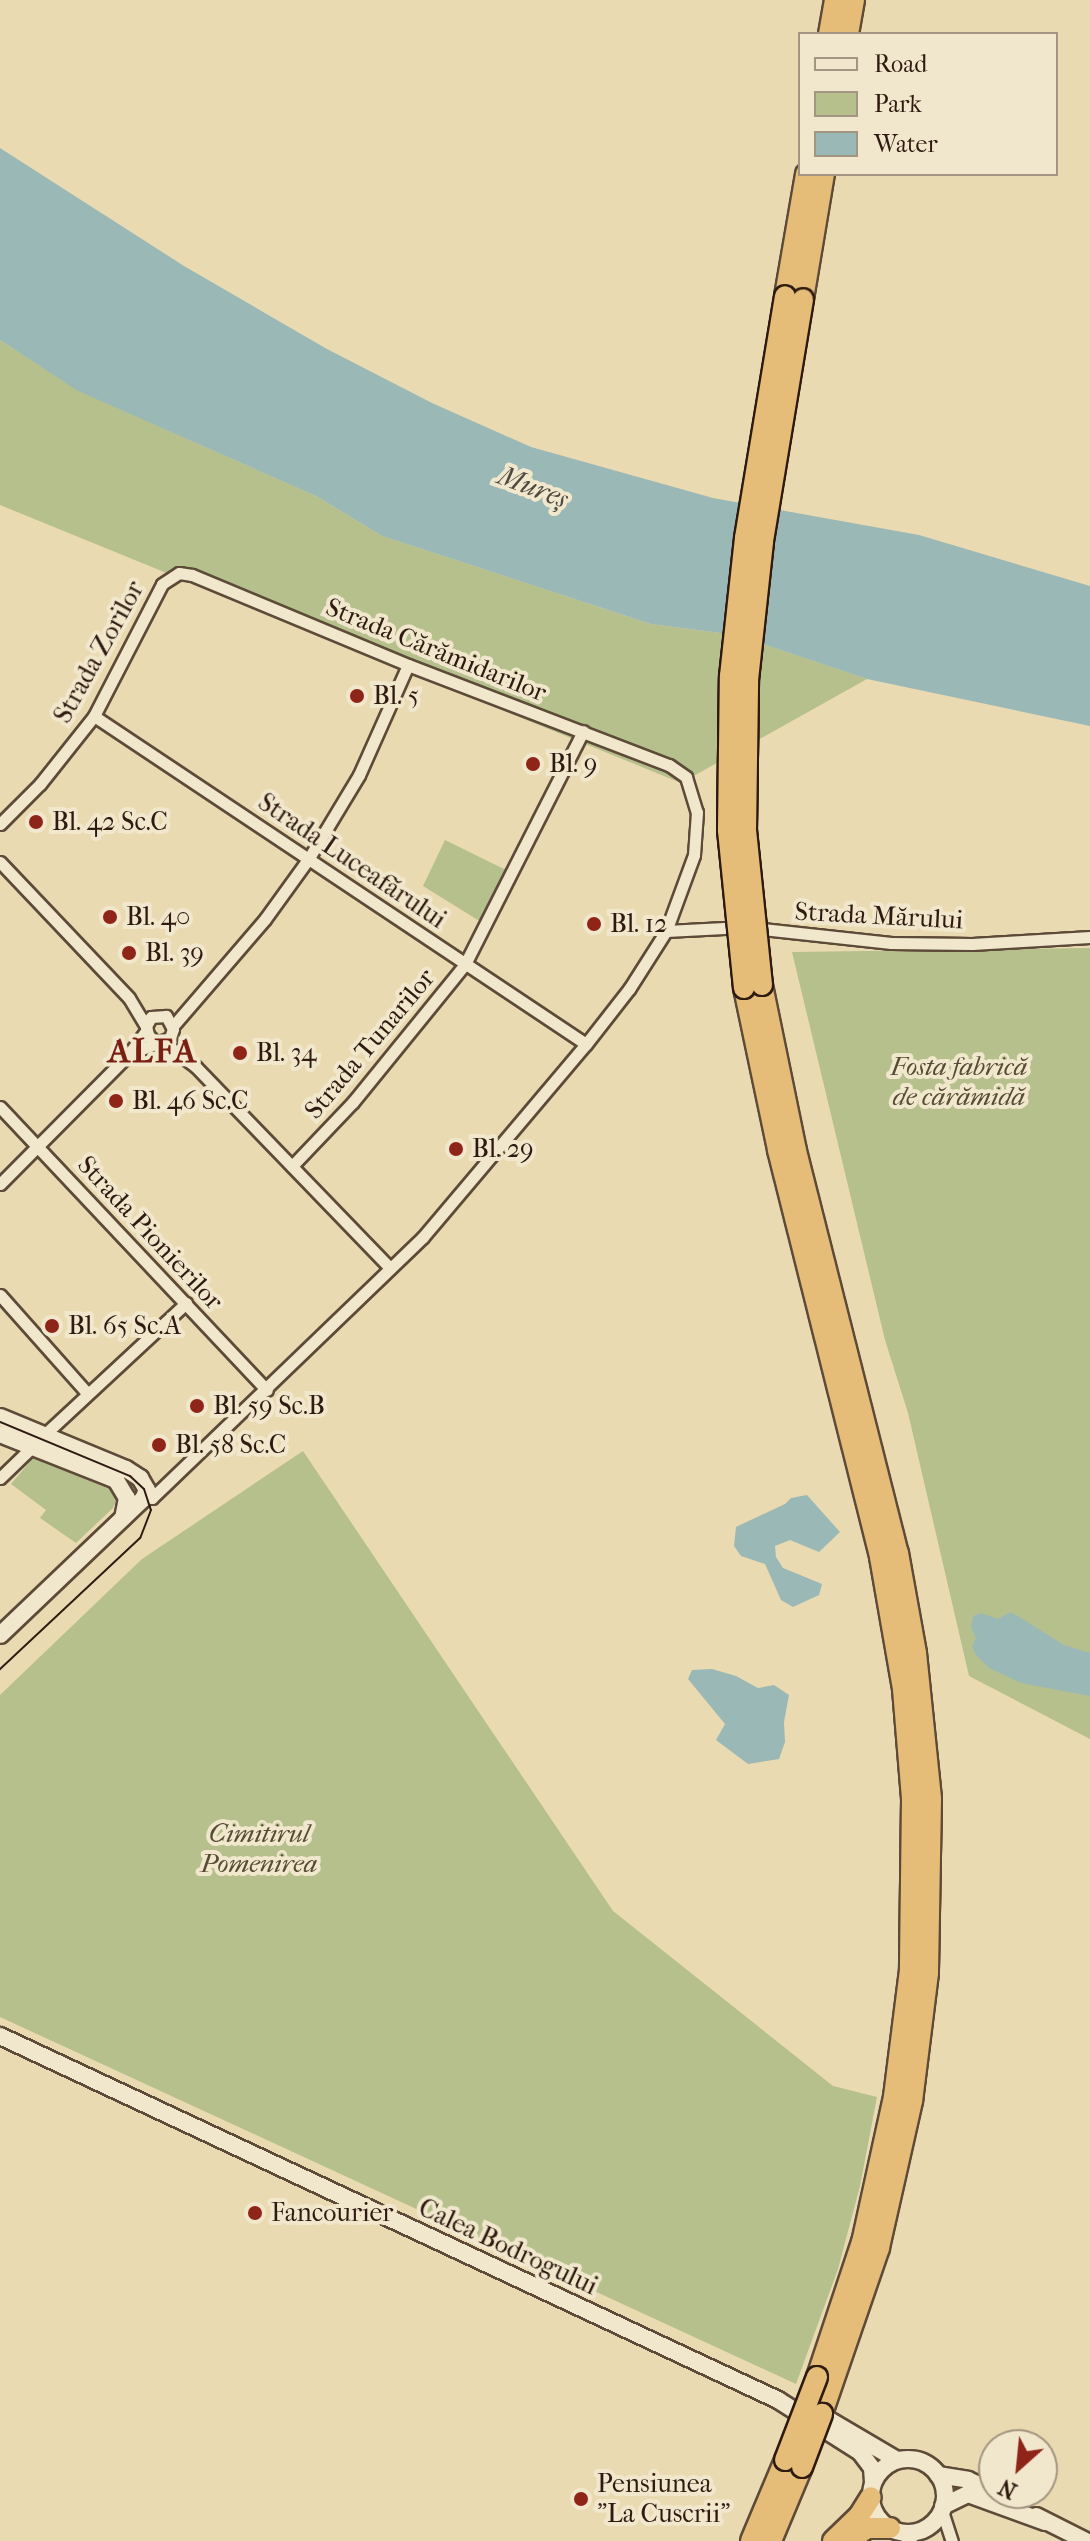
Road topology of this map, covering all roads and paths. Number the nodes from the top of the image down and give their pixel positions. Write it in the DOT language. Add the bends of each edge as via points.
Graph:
graph roads {
  1 [pos="854,0"];
  2 [pos="839,22"];
  3 [pos="806,176"];
  4 [pos="824,176"];
  5 [pos="794,298"];
  6 [pos="174,574"];
  7 [pos="408,665"];
  8 [pos="94,716"];
  9 [pos="583,731"];
  10 [pos="0,824"];
  11 [pos="309,858"];
  12 [pos="0,862"];
  13 [pos="666,931"];
  14 [pos="1090,937"];
  15 [pos="465,964"];
  16 [pos="129,998"];
  17 [pos="193,999"];
  18 [pos="160,1015"];
  19 [pos="146,1028"];
  20 [pos="173,1029"];
  21 [pos="159,1042"];
  22 [pos="586,1044"];
  23 [pos="128,1055"];
  24 [pos="188,1060"];
  25 [pos="0,1107"];
  26 [pos="37,1145"];
  27 [pos="292,1166"];
  28 [pos="0,1184"];
  29 [pos="390,1268"];
  30 [pos="0,1295"];
  31 [pos="186,1303"];
  32 [pos="267,1390"];
  33 [pos="86,1392"];
  34 [pos="0,1417"];
  35 [pos="0,1434"];
  36 [pos="38,1441"];
  37 [pos="0,1478"];
  38 [pos="140,1478"];
  39 [pos="162,1488"];
  40 [pos="145,1497"];
  41 [pos="123,1518"];
  42 [pos="0,1635"];
  43 [pos="0,2036"];
  44 [pos="778,2400"];
  45 [pos="897,2460"];
  46 [pos="793,2463"];
  47 [pos="938,2475"];
  48 [pos="978,2484"];
  49 [pos="872,2490"];
  50 [pos="943,2508"];
  51 [pos="1023,2509"];
  52 [pos="1045,2522"];
  53 [pos="900,2534"];
  54 [pos="751,2541"];
  55 [pos="771,2541"];
  56 [pos="833,2541"];
  57 [pos="849,2541"];
  58 [pos="952,2541"];
  59 [pos="1086,2541"];
  1 -- 2 [label="highway"];
  3 -- 5 [label="highway"];
  4 -- 5 [label="highway"];
  5 -- 46 [label="highway, bridge" via="745,538 729,686 728,830 784,1176 889,1555 910,1763 914,1871 900,2060 881,2165 826,2379"];
  6 -- 7 [label="street, Strada Cărămidarilor" via="192,575"];
  6 -- 8 [label="street, Strada Zorilor" via="162,584"];
  7 -- 9 [label="street, Strada Cărămidarilor"];
  7 -- 11 [label="street" via="359,775"];
  8 -- 10 [label="street, Strada Zorilor"];
  8 -- 11 [label="street, Strada Luceafărului"];
  9 -- 13 [label="street, Strada Cărămidarilor" via="681,772 691,786 699,831"];
  9 -- 15 [label="street, Strada Tunarilor"];
  11 -- 15 [label="street, Strada Luceafărului"];
  11 -- 17 [label="street" via="265,919"];
  12 -- 16 [label="street"];
  13 -- 14 [label="street, Strada Mărului" via="744,927 891,943"];
  13 -- 22 [label="street"];
  15 -- 22 [label="street, Strada Luceafărului"];
  15 -- 27 [label="street, Strada Tunarilor" via="353,1102"];
  16 -- 18 [label="street"];
  16 -- 19 [label="street"];
  17 -- 18 [label="street"];
  17 -- 20 [label="street"];
  18 -- 19 [label="street"];
  18 -- 20 [label="street"];
  19 -- 21 [label="street"];
  19 -- 23 [label="street"];
  20 -- 21 [label="street"];
  20 -- 24 [label="street"];
  21 -- 23 [label="street"];
  21 -- 24 [label="street"];
  22 -- 29 [label="street" via="448,1211"];
  23 -- 26 [label="street"];
  24 -- 27 [label="street"];
  25 -- 26 [label="street, Strada Pionierilor"];
  26 -- 28 [label="street"];
  26 -- 31 [label="street, Strada Pionierilor"];
  27 -- 29 [label="street"];
  29 -- 32 [label="street"];
  30 -- 33 [label="street"];
  31 -- 32 [label="street, Strada Pionierilor"];
  31 -- 33 [label="street"];
  32 -- 39 [label="street"];
  33 -- 36 [label="street"];
  34 -- 36 [label="main road"];
  35 -- 36 [label="main road"];
  36 -- 37 [label="street"];
  36 -- 38 [label="main road"];
  36 -- 41 [label="main road" via="116,1480 127,1498"];
  38 -- 39 [label="street"];
  38 -- 40 [label="main road"];
  39 -- 40 [label="street"];
  40 -- 41 [label="main road"];
  41 -- 42 [label="main road"];
  43 -- 44 [label="main road, Calea Bodrogului"];
  44 -- 45 [label="main road, Calea Bodrogului" via="835,2421"];
  44 -- 49 [label="main road, Calea Bodrogului" via="860,2452 872,2468"];
  45 -- 47 [label="main road, Calea Bodrogului" via="918,2460"];
  45 -- 49 [label="main road" via="884,2467"];
  46 -- 54 [label="highway"];
  46 -- 55 [label="highway"];
  47 -- 48 [label="main road, Calea Bodrogului"];
  47 -- 50 [label="main road" via="945,2491"];
  49 -- 53 [label="main road, Calea Bodrogului" via="877,2517"];
  49 -- 56 [label="highway" via="859,2516"];
  50 -- 52 [label="main road, Calea Bodrogului" via="968,2494"];
  50 -- 53 [label="main road, Calea Bodrogului" via="925,2529"];
  50 -- 58 [label="street"];
  51 -- 52 [label="main road, Calea Bodrogului"];
  52 -- 59 [label="main road, Calea Bodrogului"];
  53 -- 57 [label="highway" via="867,2528"];
}
